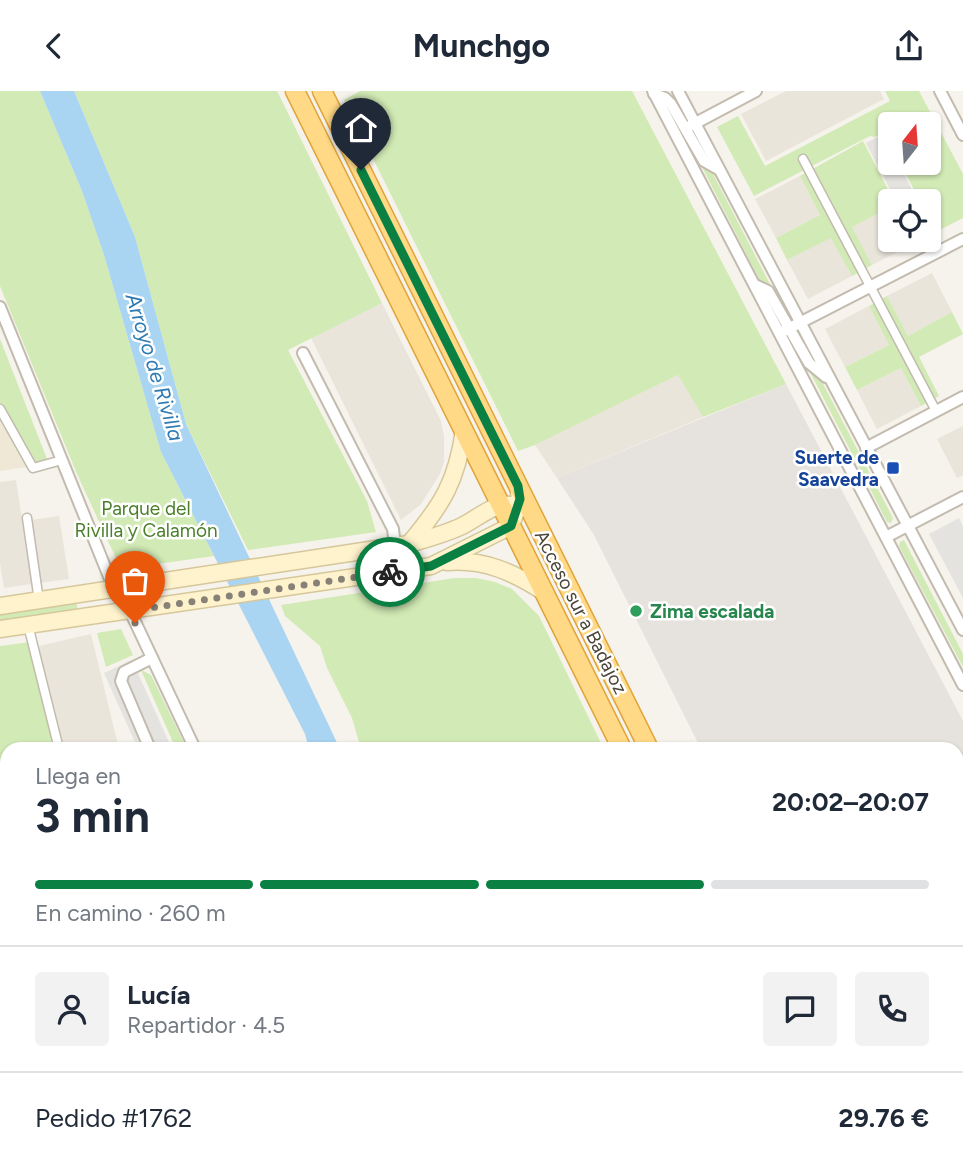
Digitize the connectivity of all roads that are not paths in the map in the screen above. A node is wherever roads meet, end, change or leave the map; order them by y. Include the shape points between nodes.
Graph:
1 (295, 91) edge
2 (678, 91) edge
3 (756, 91) edge
4 (940, 91) edge
5 (653, 92) edge
6 (328, 93) edge
7 (685, 128) junction
8 (963, 135) edge
9 (803, 159) dead end
10 (963, 239) edge
11 (872, 288) junction
12 (0, 307) edge
13 (790, 328) junction
14 (303, 353) dead end
15 (963, 397) edge
16 (0, 409) edge
17 (936, 411) junction
18 (464, 430) junction
19 (866, 448) junction
20 (62, 460) junction
21 (518, 486) junction
22 (963, 497) edge
23 (509, 506) junction
24 (27, 518) dead end
25 (535, 521) junction
26 (511, 526) junction
27 (908, 526) junction
28 (886, 537) junction
29 (402, 545) junction
30 (438, 563) junction
31 (114, 589) junction
32 (544, 591) junction
33 (39, 601) junction
34 (1, 604) edge
35 (130, 611) junction
36 (28, 625) junction
37 (0, 629) edge
38 (963, 630) edge
39 (152, 659) junction
40 (962, 682) edge
41 (57, 742) edge
42 (147, 742) edge
43 (192, 742) edge
44 (619, 742) edge
45 (646, 742) edge

1 - 18 highway, Acceso sur a Badajoz
2 - 7 street
3 - 7 street
4 - 8 street
5 - 7 street
6 - 21 highway, Acceso sur a Badajoz
7 - 13 street via 718,169
7 - 13 street via 755,285
9 - 11 street
10 - 11 street
11 - 13 street
11 - 17 street
12 - 20 street
13 - 19 street via 829,379
13 - 28 street
14 - 29 street
15 - 17 street
16 - 20 street via 33,468
17 - 19 street
18 - 23 highway, Acceso sur a Badajoz
18 - 29 main road via 454,479 436,511
19 - 27 street
20 - 31 street
21 - 23 main road
21 - 25 highway, Acceso sur a Badajoz
22 - 27 street
23 - 25 main road
23 - 26 highway, Acceso sur a Badajoz
23 - 29 main road
24 - 33 street
25 - 45 highway, Acceso sur a Badajoz
26 - 30 main road
26 - 32 highway, Acceso sur a Badajoz
27 - 28 street
27 - 38 street
28 - 40 street
29 - 31 main road
30 - 32 main road via 493,565
30 - 35 main road
31 - 33 main road
32 - 44 highway, Acceso sur a Badajoz
33 - 34 main road
35 - 36 main road
35 - 39 street
36 - 37 main road
36 - 41 street
39 - 42 street via 124,672 121,681
39 - 43 street

